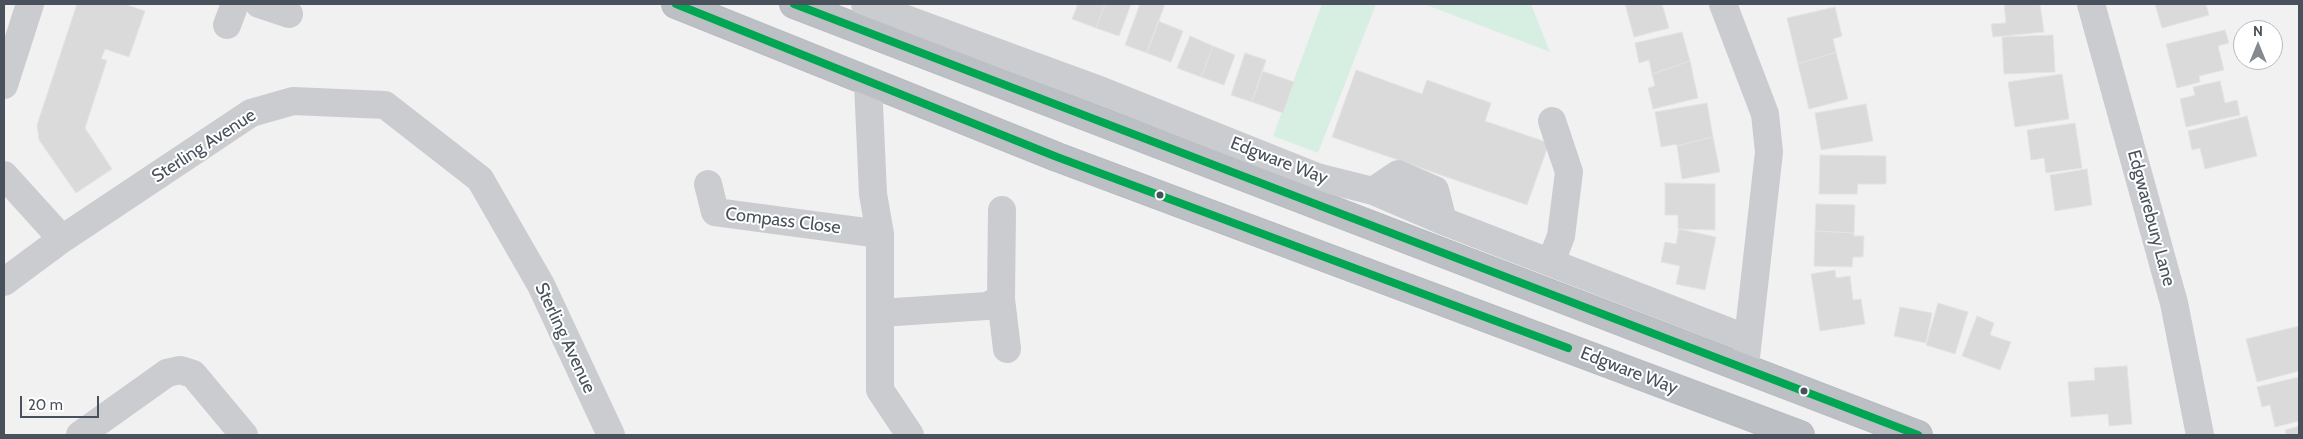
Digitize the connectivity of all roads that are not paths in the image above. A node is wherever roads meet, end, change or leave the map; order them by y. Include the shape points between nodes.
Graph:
1 (30, 4) edge
2 (259, 4) edge
3 (676, 4) edge
4 (794, 4) edge
5 (865, 4) edge
6 (1723, 4) edge
7 (2091, 4) edge
8 (289, 14) dead end
9 (868, 83) junction
10 (4, 84) edge
11 (1552, 121) dead end
12 (4, 175) edge
13 (708, 184) dead end
14 (1002, 210) dead end
15 (880, 234) junction
16 (62, 240) junction
17 (1551, 262) junction
18 (4, 282) edge
19 (1001, 299) junction
20 (880, 314) junction
21 (1748, 339) junction
22 (1007, 349) dead end
23 (1744, 370) junction
24 (80, 435) edge
25 (244, 435) edge
26 (610, 435) edge
27 (910, 435) edge
28 (1800, 435) edge
29 (1918, 435) edge
30 (2200, 435) edge

1 - 10 street
2 - 8 street
3 - 9 highway, Edgware Way
4 - 23 highway, Edgware Way
5 - 17 street, Edgware Way via 1102,91 1317,177 1373,191 1398,174 1435,190 1443,221
6 - 21 street via 1765,114 1769,152
7 - 30 street, Edgwarebury Lane via 2174,303
9 - 15 street via 873,194
9 - 28 highway, Edgware Way
11 - 17 street via 1569,172 1561,236
12 - 16 street
13 - 15 street, Compass Close via 714,212
14 - 19 street
15 - 20 street
16 - 18 street, Sterling Avenue
16 - 26 street, Sterling Avenue via 251,112 293,101 385,105 480,180 541,284
17 - 21 street
19 - 20 street via 987,306
19 - 22 street
20 - 27 street via 880,390
21 - 23 street
23 - 29 highway, Edgware Way
24 - 25 street via 166,373 180,370 193,374

